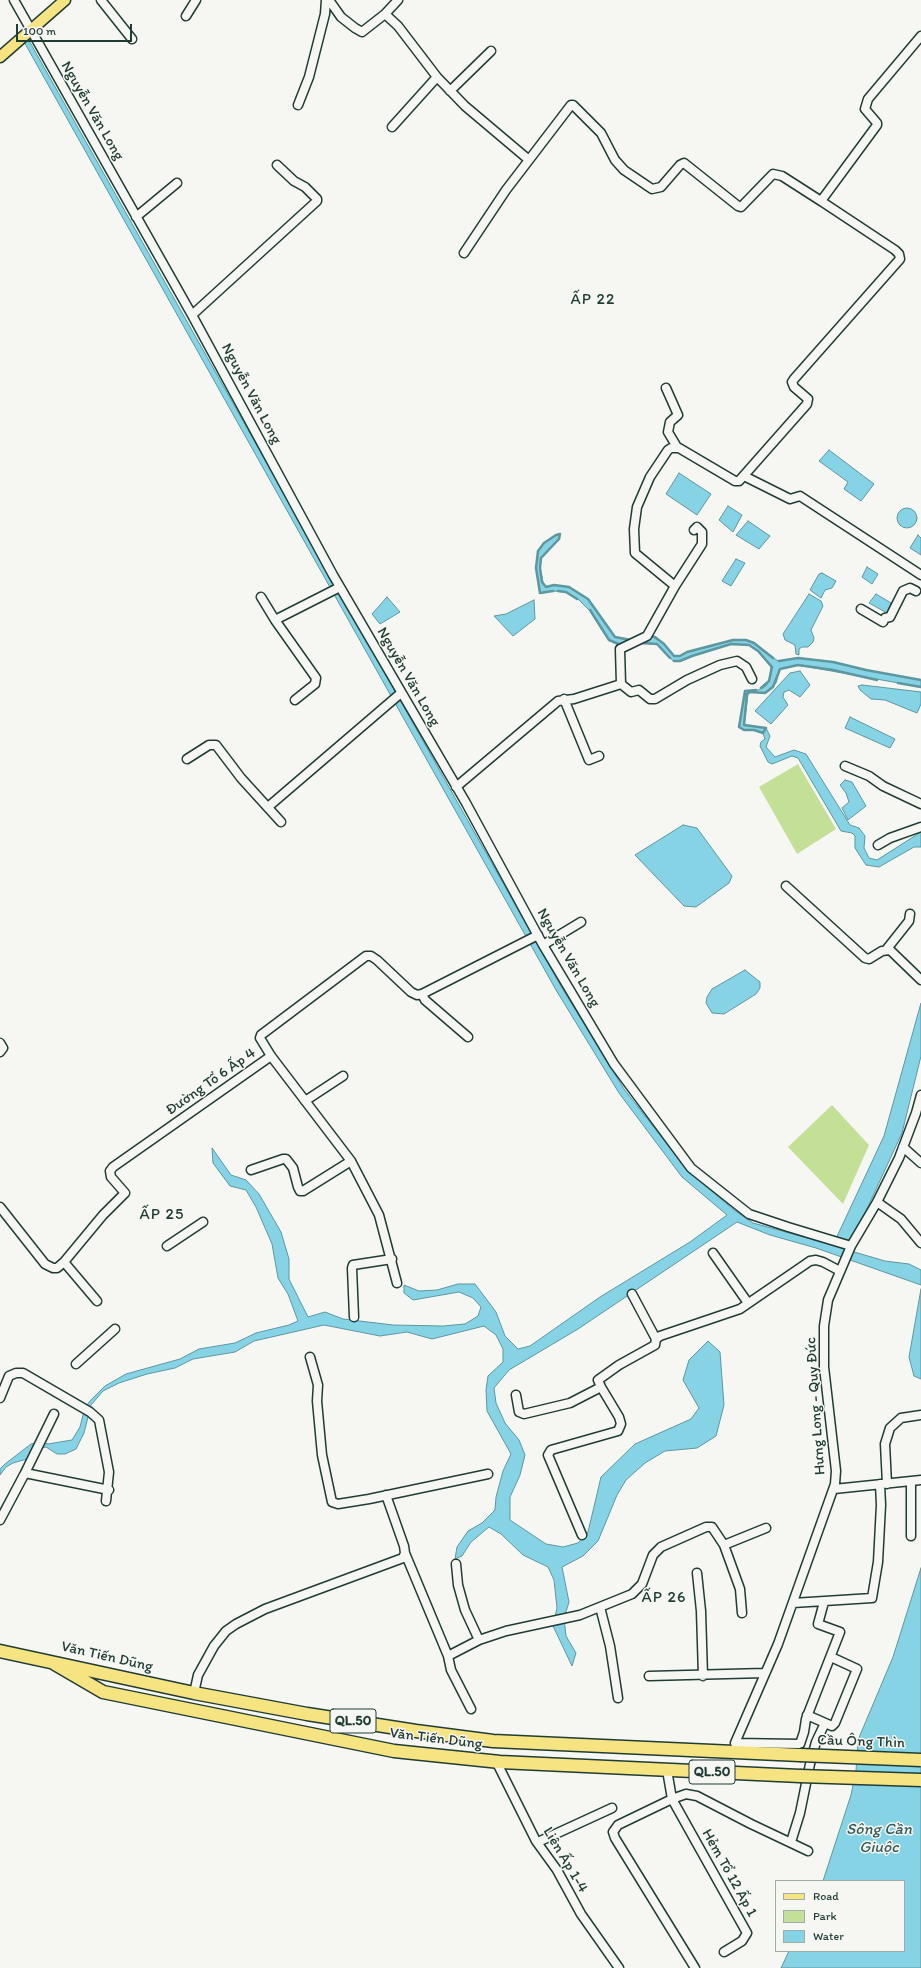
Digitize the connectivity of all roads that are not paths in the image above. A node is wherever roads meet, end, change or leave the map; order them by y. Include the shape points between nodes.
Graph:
1 (14, 0) edge
2 (65, 0) edge
3 (101, 0) edge
4 (196, 0) edge
5 (326, 0) edge
6 (329, 0) edge
7 (398, 0) edge
8 (385, 14) junction
9 (186, 16) dead end
10 (30, 30) junction
11 (921, 36) edge
12 (132, 39) dead end
13 (491, 51) dead end
14 (0, 57) edge
15 (437, 77) junction
16 (450, 91) junction
17 (298, 105) dead end
18 (392, 127) dead end
19 (529, 160) junction
20 (277, 165) dead end
21 (177, 183) dead end
22 (821, 201) junction
23 (136, 217) junction
24 (464, 253) dead end
25 (192, 315) junction
26 (666, 388) dead end
27 (677, 447) junction
28 (744, 476) junction
29 (694, 530) dead end
30 (921, 575) edge
31 (675, 586) junction
32 (340, 587) junction
33 (919, 590) edge
34 (261, 597) dead end
35 (861, 609) dead end
36 (275, 620) junction
37 (752, 679) dead end
38 (621, 684) junction
39 (401, 693) junction
40 (564, 699) junction
41 (295, 700) dead end
42 (599, 756) dead end
43 (187, 759) dead end
44 (845, 766) dead end
45 (456, 787) junction
46 (921, 804) edge
47 (268, 807) junction
48 (281, 822) dead end
49 (921, 827) edge
50 (878, 845) dead end
51 (786, 886) dead end
52 (910, 914) dead end
53 (581, 922) dead end
54 (538, 935) junction
55 (543, 945) junction
56 (886, 950) junction
57 (921, 980) edge
58 (422, 994) junction
59 (468, 1037) dead end
60 (0, 1043) edge
61 (0, 1052) edge
62 (271, 1056) junction
63 (342, 1076) dead end
64 (921, 1094) edge
65 (305, 1101) junction
66 (919, 1113) edge
67 (903, 1146) junction
68 (351, 1161) junction
69 (921, 1163) edge
70 (251, 1170) dead end
71 (877, 1202) junction
72 (0, 1207) edge
73 (203, 1222) dead end
74 (921, 1243) edge
75 (166, 1246) dead end
76 (851, 1247) junction
77 (714, 1253) dead end
78 (392, 1259) junction
79 (64, 1262) junction
80 (840, 1271) junction
81 (397, 1283) dead end
82 (632, 1294) dead end
83 (96, 1300) dead end
84 (748, 1303) junction
85 (354, 1317) dead end
86 (115, 1329) dead end
87 (656, 1339) junction
88 (310, 1357) dead end
89 (76, 1364) dead end
90 (600, 1387) junction
91 (516, 1395) dead end
92 (0, 1398) edge
93 (54, 1414) dead end
94 (921, 1415) edge
95 (25, 1473) junction
96 (488, 1474) dead end
97 (921, 1480) edge
98 (911, 1481) junction
99 (883, 1484) junction
100 (834, 1489) junction
101 (108, 1490) junction
102 (386, 1495) junction
103 (106, 1501) dead end
104 (0, 1520) edge
105 (766, 1528) dead end
106 (582, 1535) dead end
107 (910, 1536) dead end
108 (724, 1545) junction
109 (405, 1553) junction
110 (456, 1564) dead end
111 (697, 1573) dead end
112 (824, 1602) junction
113 (793, 1603) junction
114 (600, 1607) junction
115 (742, 1613) dead end
116 (479, 1640) junction
117 (0, 1651) edge
118 (448, 1656) junction
119 (831, 1658) junction
120 (49, 1660) junction
121 (765, 1673) junction
122 (649, 1676) dead end
123 (703, 1676) junction
124 (194, 1693) junction
125 (618, 1698) dead end
126 (471, 1709) dead end
127 (807, 1715) junction
128 (825, 1723) junction
129 (800, 1756) joint
130 (921, 1760) edge
131 (496, 1762) junction
132 (667, 1770) junction
133 (921, 1780) edge
134 (672, 1799) junction
135 (612, 1808) dead end
136 (538, 1842) junction
137 (791, 1842) junction
138 (808, 1851) dead end
139 (724, 1952) dead end
140 (619, 1968) edge
141 (695, 1968) edge

1 - 10 street, Nguyễn Văn Long
2 - 10 main road
3 - 12 street
4 - 9 street
5 - 17 street via 313,60
6 - 8 street via 341,17 362,32
7 - 8 street
8 - 15 street via 398,26
10 - 14 main road
10 - 23 street, Nguyễn Văn Long
11 - 22 street via 868,99 865,109 877,125
13 - 16 street
15 - 16 street
15 - 18 street
16 - 19 street
19 - 22 street via 573,105 601,133 615,160 624,170 652,189 661,187 684,163 741,207 773,174 782,176
19 - 24 street
20 - 25 street via 294,181 305,187 317,201
21 - 23 street
22 - 28 street via 895,250 900,258 794,379 794,387 808,399 808,404
23 - 25 street, Nguyễn Văn Long
25 - 32 street, Nguyễn Văn Long
26 - 27 street via 678,415 670,422 668,432
27 - 28 street via 735,482
27 - 31 street via 668,450 650,477 637,507 634,529 635,553
28 - 30 street via 790,499 800,496
29 - 31 street via 697,526 702,532 702,544
31 - 38 street via 647,636 625,646 619,652
32 - 36 street
32 - 39 street, Nguyễn Văn Long
33 - 35 street via 903,590 890,617 883,622
34 - 36 street
36 - 41 street via 316,678 315,684
37 - 38 street via 746,667 737,661 687,680 655,699 650,699 639,690 631,692
38 - 40 street
39 - 45 street, Nguyễn Văn Long
39 - 47 street
40 - 42 street via 589,760
40 - 45 street via 558,701
43 - 47 street via 209,745 216,745 241,778
44 - 46 street
45 - 54 street, Nguyễn Văn Long
47 - 48 street
49 - 50 street
51 - 56 street via 865,958 872,958
52 - 56 street via 909,921
53 - 55 street
54 - 55 street, Nguyễn Văn Long
54 - 58 street
55 - 76 street, Nguyễn Văn Long via 614,1064 691,1168 749,1214
56 - 57 street via 892,952
58 - 59 street via 425,1000
58 - 62 street, Đường Tổ 6 Ấp 4 via 411,992 377,960 366,956 263,1032 260,1038
60 - 61 street via 3,1048
62 - 65 street
62 - 79 street, Đường Tổ 6 Ấp 4 via 113,1167 110,1171 111,1176 125,1193
63 - 65 street
64 - 66 street, Hưng Long - Quy Đức
65 - 68 street
66 - 67 street, Hưng Long - Quy Đức
67 - 69 street
67 - 71 street, Hưng Long - Quy Đức
68 - 70 street via 303,1191 298,1187 293,1168 286,1159
68 - 78 street via 379,1215
71 - 74 street via 901,1219
71 - 76 street, Hưng Long - Quy Đức
72 - 79 street via 45,1264 57,1268
73 - 75 street
76 - 80 street, Hưng Long - Quy Đức
77 - 84 street
78 - 81 street
78 - 85 street via 354,1265 352,1268
79 - 83 street
80 - 84 street via 823,1262 810,1261
80 - 100 street, Hưng Long - Quy Đức via 828,1300 824,1326 824,1367 836,1471
82 - 87 street
84 - 87 street via 740,1309 666,1333
86 - 89 street
87 - 90 street via 655,1346 619,1365 598,1380
88 - 102 street via 318,1385 322,1455 331,1500 338,1504
90 - 91 street via 570,1403 524,1414 519,1412
90 - 106 street via 619,1417 621,1424 618,1432 551,1450 548,1455
92 - 101 street via 9,1376 23,1373 90,1412 101,1427 109,1472
93 - 95 street
94 - 99 street via 901,1418 890,1428 885,1444
95 - 101 street
95 - 104 street
96 - 102 street
97 - 98 street
98 - 99 street
98 - 107 street
99 - 100 street
99 - 112 street via 878,1562 872,1598
100 - 113 street, Hưng Long - Quy Đức
101 - 103 street
102 - 109 street
105 - 108 street
108 - 114 street via 712,1528 706,1527 668,1542 653,1555 642,1584 632,1594
108 - 115 street via 740,1588
109 - 118 street
109 - 124 street via 403,1558 265,1609 236,1624 226,1631 214,1646 198,1675
110 - 116 street via 458,1585 465,1610
111 - 123 street
112 - 113 street
112 - 119 street via 818,1624 840,1632
113 - 121 street, Hưng Long - Quy Đức
114 - 116 street
114 - 125 street via 610,1646
116 - 118 street
117 - 120 highway, QL.50
118 - 126 street via 451,1670
119 - 127 street
119 - 128 street via 857,1669 834,1725
120 - 124 highway, Văn Tiến Dũng / QL.50
120 - 131 highway, Văn Tiến Dũng / QL.50 via 103,1692 394,1751
121 - 123 street
121 - 127 street, Hưng Long - Quy Đức via 736,1743 800,1744
122 - 123 street
124 - 129 highway, Văn Tiến Dũng / QL.50 via 307,1714 493,1741
127 - 128 street
128 - 137 street via 816,1742
129 - 130 highway, Cầu Ông Thìn / QL.50, bridge
131 - 132 highway, Văn Tiến Dũng / QL.50
131 - 136 street, Liên Ấp 1-4
132 - 133 highway, Văn Tiến Dũng / QL.50, bridge
132 - 134 street
134 - 137 street via 692,1794
134 - 139 street, Hẻm Tổ 12 Ấp 1 via 747,1933 746,1937
134 - 141 street via 618,1825 613,1832
135 - 136 street
136 - 140 street, Liên Ấp 1-4 via 581,1914
137 - 138 street

